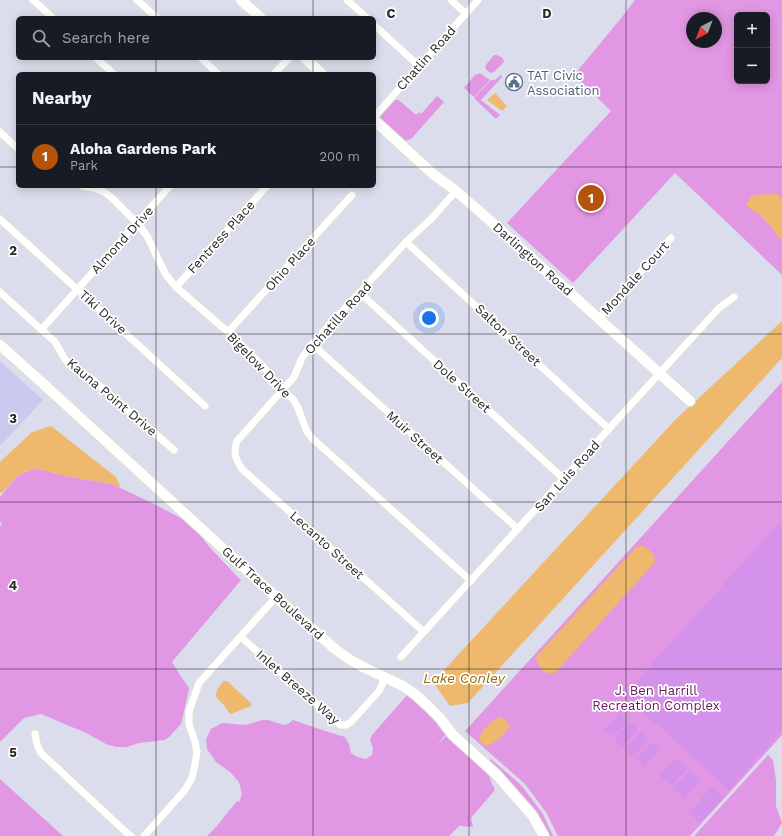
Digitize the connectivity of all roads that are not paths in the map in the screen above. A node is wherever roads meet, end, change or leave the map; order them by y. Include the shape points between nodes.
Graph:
1 (33, 0) edge
2 (137, 0) edge
3 (241, 0) edge
4 (347, 0) edge
5 (450, 0) edge
6 (478, 0) edge
7 (466, 14) junction
8 (50, 16) edge
9 (155, 16) edge
10 (259, 16) edge
11 (365, 16) edge
12 (376, 27) edge
13 (98, 60) edge
14 (203, 60) edge
15 (287, 60) edge
16 (307, 60) edge
17 (419, 66) junction
18 (112, 72) edge
19 (216, 72) edge
20 (276, 72) edge
21 (320, 72) edge
22 (376, 115) edge
23 (376, 122) edge
24 (0, 132) edge
25 (16, 147) edge
26 (94, 188) edge
27 (168, 188) edge
28 (265, 188) edge
29 (456, 191) junction
30 (352, 195) dead end
31 (0, 218) edge
32 (137, 223) junction
33 (671, 238) dead end
34 (406, 242) junction
35 (176, 287) junction
36 (78, 289) junction
37 (0, 292) edge
38 (360, 293) junction
39 (734, 297) dead end
40 (599, 318) junction
41 (41, 330) junction
42 (228, 332) junction
43 (312, 344) junction
44 (0, 345) edge
45 (660, 374) junction
46 (283, 390) junction
47 (690, 401) dead end
48 (205, 406) dead end
49 (609, 429) junction
50 (174, 450) dead end
51 (235, 454) joint
52 (564, 479) junction
53 (518, 529) junction
54 (471, 581) junction
55 (276, 597) junction
56 (424, 632) junction
57 (241, 637) junction
58 (401, 657) dead end
59 (384, 677) junction
60 (35, 734) dead end
61 (131, 836) edge
62 (144, 836) edge
63 (544, 836) edge

1 - 8 street
2 - 9 street
3 - 10 street
4 - 11 street
5 - 7 street
6 - 7 street, Chatlin Road
7 - 17 street, Chatlin Road
12 - 17 street
13 - 18 street
14 - 19 street
15 - 20 street
16 - 21 street
17 - 22 street, Chatlin Road
23 - 29 street, Darlington Road via 433,174
24 - 25 street
26 - 32 street, Bigelow Drive via 112,198
27 - 32 street, Almond Drive
28 - 35 street, Fentress Place
29 - 34 street, Ochatilla Road
29 - 40 street, Darlington Road
30 - 42 street, Ohio Place
31 - 36 street, Tiki Drive
32 - 35 street, Bigelow Drive via 147,236 166,275
32 - 36 street, Almond Drive
33 - 40 street, Mondale Court
34 - 38 street, Ochatilla Road
34 - 49 street, Salton Street
35 - 42 street, Bigelow Drive
36 - 41 street, Almond Drive
36 - 48 street, Tiki Drive
37 - 41 street, Kauna Point Drive
38 - 43 street, Ochatilla Road
38 - 52 street, Dole Street
39 - 45 street, San Luis Road via 719,308
40 - 45 street, Darlington Road
41 - 50 street, Kauna Point Drive via 55,342 72,367 93,380
42 - 46 street, Bigelow Drive via 263,366
43 - 46 street, Ochatilla Road via 302,358 294,377
43 - 53 street, Muir Street
44 - 55 street, Gulf Trace Boulevard
45 - 47 street, Darlington Road
45 - 49 street, San Luis Road
46 - 51 street, Ochatilla Road via 237,441
46 - 54 street, Bigelow Drive via 298,408 307,432 313,439
49 - 52 street, San Luis Road
51 - 56 street, Lecanto Street via 242,469
52 - 53 street, San Luis Road
53 - 54 street, San Luis Road
54 - 56 street, San Luis Road
55 - 57 street
55 - 59 street, Gulf Trace Boulevard via 336,649 356,663
56 - 58 street, San Luis Road
57 - 59 street, Inlet Breeze Way via 340,726 351,722 379,691
57 - 62 street via 199,683 189,711 189,724 197,752 192,778 185,790
59 - 63 street, Gulf Trace Boulevard via 403,686 429,706 453,735 496,774 532,814
60 - 61 street via 41,752

